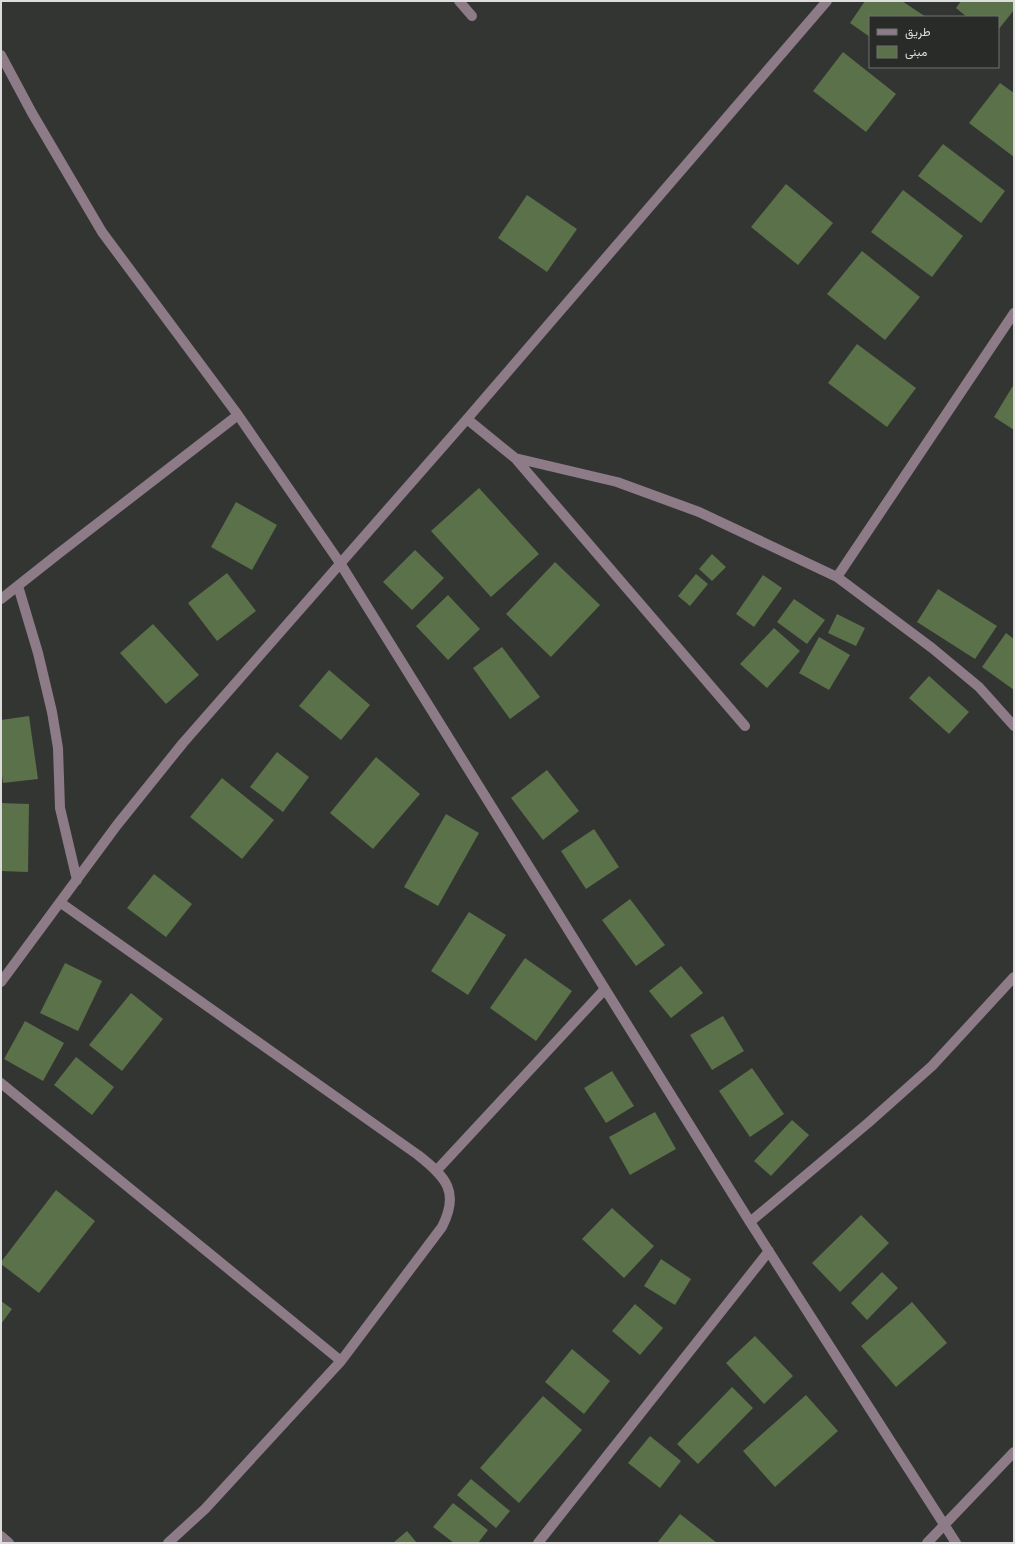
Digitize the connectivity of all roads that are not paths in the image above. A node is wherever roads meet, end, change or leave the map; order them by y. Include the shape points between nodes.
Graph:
1 (460, 1) edge
2 (827, 1) edge
3 (472, 16) dead end
4 (1, 55) edge
5 (1014, 313) edge
6 (238, 415) junction
7 (467, 419) junction
8 (515, 458) junction
9 (340, 563) junction
10 (837, 577) junction
11 (18, 586) junction
12 (1, 599) edge
13 (745, 726) dead end
14 (1014, 726) edge
15 (77, 880) junction
16 (61, 903) junction
17 (1014, 977) edge
18 (1, 982) edge
19 (605, 989) junction
20 (1, 1084) edge
21 (436, 1170) junction
22 (750, 1222) junction
23 (769, 1251) junction
24 (341, 1360) junction
25 (1014, 1452) edge
26 (944, 1523) junction
27 (1, 1536) edge
28 (9, 1543) edge
29 (168, 1543) edge
30 (538, 1543) edge
31 (927, 1543) edge
32 (956, 1543) edge

1 - 3 street
2 - 7 street
4 - 6 street via 102,232
5 - 10 street
6 - 9 street
6 - 11 street
7 - 8 street
7 - 9 street
8 - 10 street via 617,482 699,512
8 - 13 street
9 - 15 street via 183,743 117,825
9 - 19 street
10 - 14 street via 932,648 979,687
11 - 12 street
11 - 15 street via 52,712 58,748 60,808
15 - 16 street
16 - 18 street
16 - 21 street
17 - 22 street via 932,1066
19 - 21 street
19 - 22 street
20 - 24 street
21 - 24 street via 449,1188 451,1202 442,1227
22 - 23 street
23 - 26 street
23 - 30 street
24 - 29 street via 205,1509
25 - 26 street
26 - 31 street
26 - 32 street
27 - 28 street

